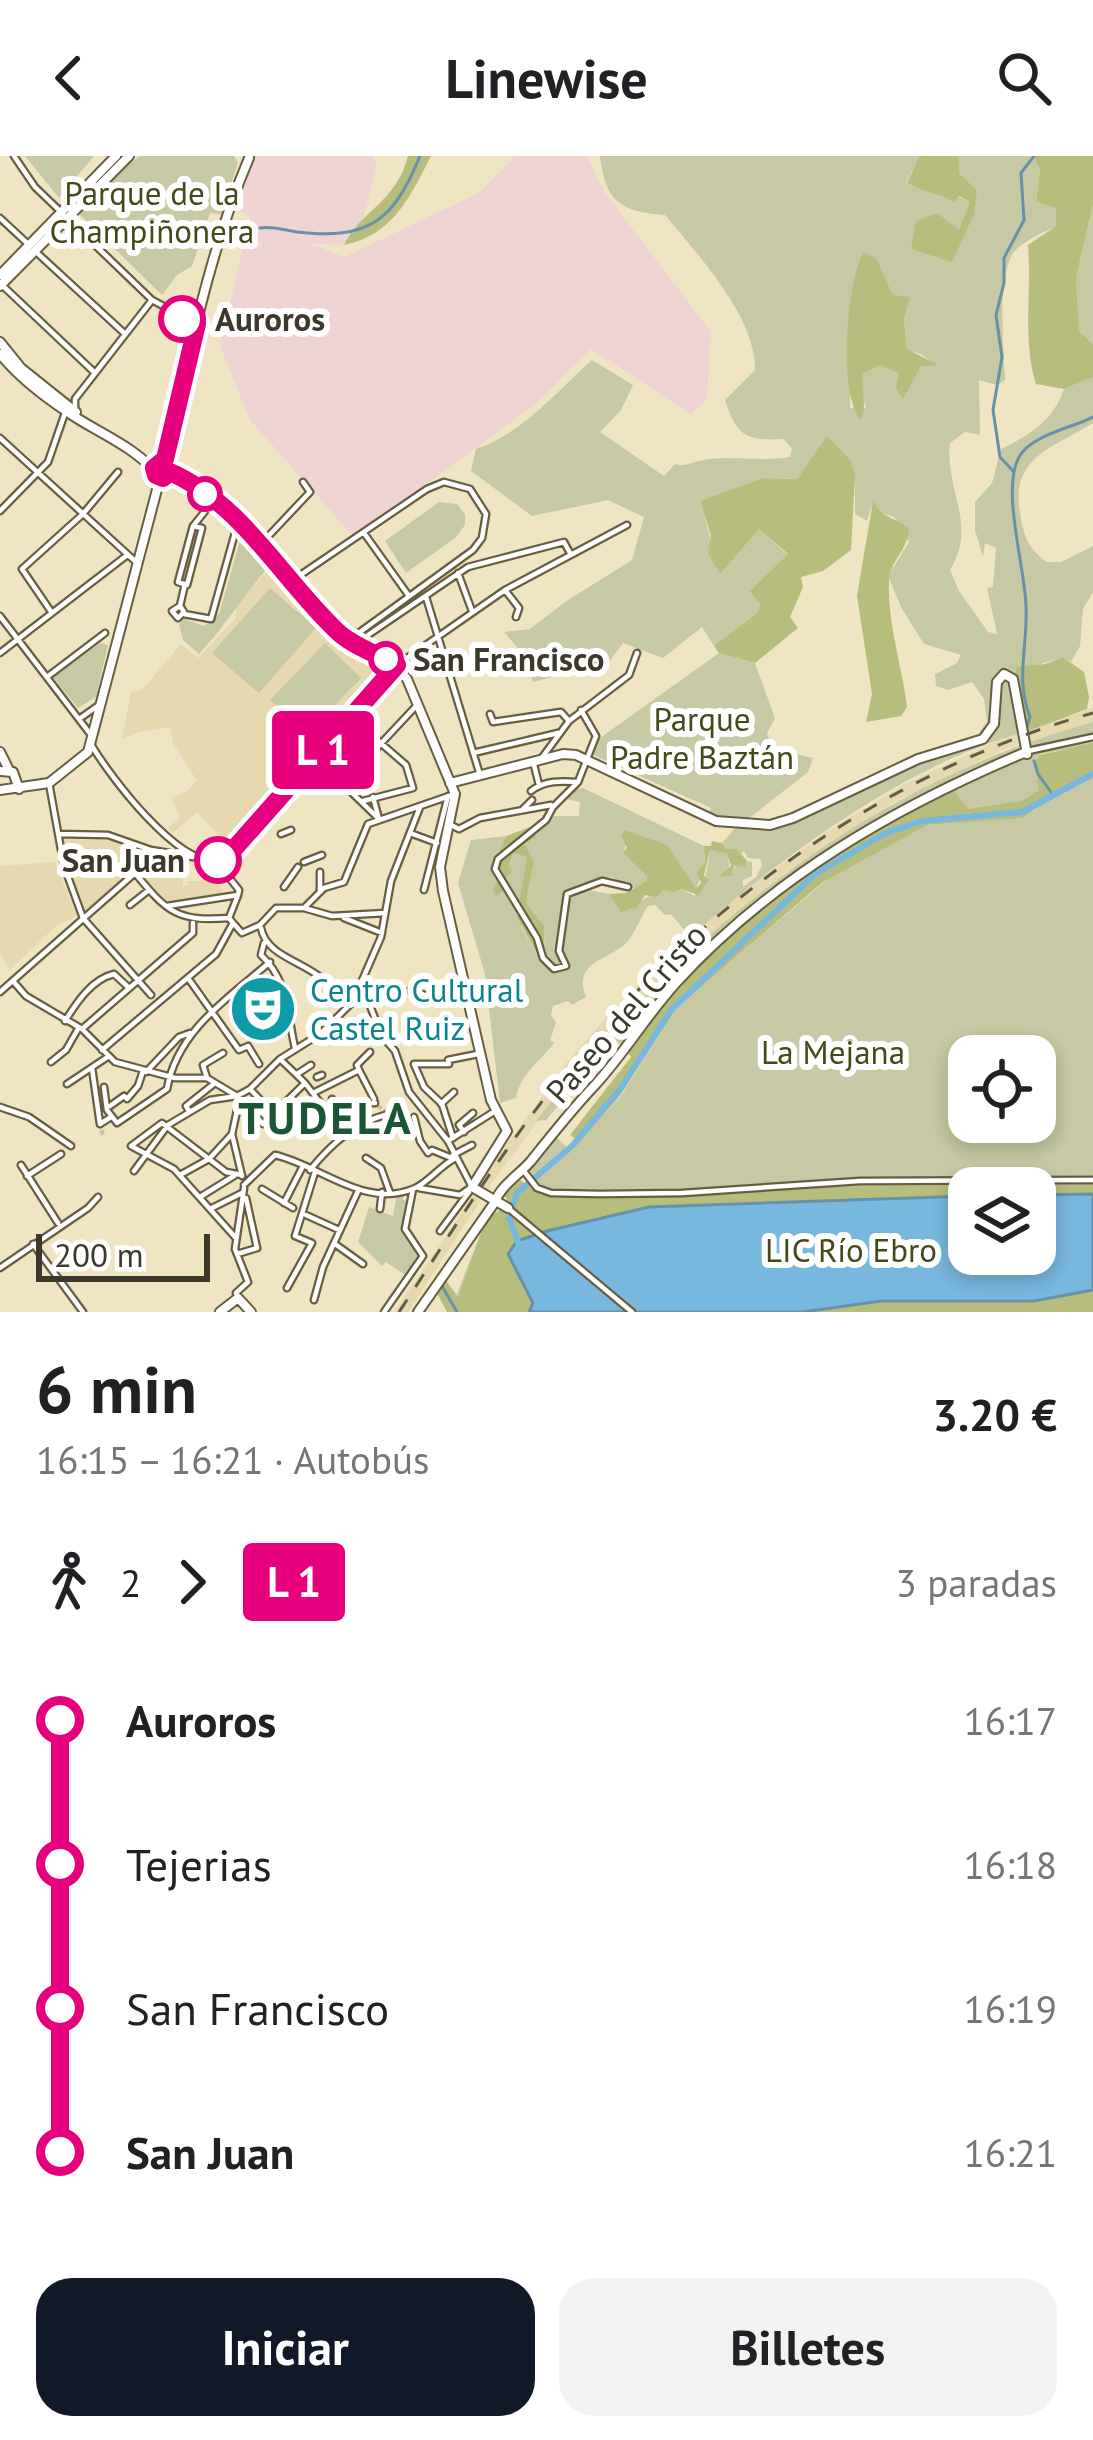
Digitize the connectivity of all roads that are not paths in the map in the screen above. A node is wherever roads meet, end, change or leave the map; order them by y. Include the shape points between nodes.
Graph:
1 (14, 156) edge
2 (116, 156) edge
3 (129, 156) edge
4 (247, 157) edge
5 (262, 158) edge
6 (63, 214) junction
7 (0, 218) edge
8 (32, 247) junction
9 (1, 282) edge
10 (152, 300) junction
11 (197, 324) junction
12 (125, 334) junction
13 (0, 342) edge
14 (0, 354) edge
15 (95, 373) junction
16 (58, 397) junction
17 (75, 399) junction
18 (70, 411) junction
19 (0, 438) edge
20 (159, 468) junction
21 (38, 472) junction
22 (118, 472) dead end
23 (303, 482) dead end
24 (213, 501) junction
25 (0, 511) edge
26 (83, 514) junction
27 (238, 522) junction
28 (627, 525) dead end
29 (363, 532) junction
30 (260, 544) junction
31 (571, 555) junction
32 (126, 556) junction
33 (136, 562) junction
34 (458, 573) junction
35 (292, 580) junction
36 (506, 590) junction
37 (426, 595) junction
38 (409, 596) junction
39 (472, 611) junction
40 (52, 613) junction
41 (0, 616) edge
42 (516, 617) dead end
43 (105, 633) dead end
44 (438, 633) junction
45 (18, 640) junction
46 (349, 640) junction
47 (360, 646) junction
48 (0, 653) edge
49 (637, 653) dead end
50 (397, 665) junction
51 (47, 677) junction
52 (418, 704) junction
53 (99, 705) junction
54 (581, 710) junction
55 (490, 714) dead end
56 (352, 718) junction
57 (79, 719) junction
58 (569, 721) junction
59 (558, 733) junction
60 (1093, 737) edge
61 (92, 740) junction
62 (381, 742) junction
63 (0, 752) edge
64 (473, 753) junction
65 (1027, 754) junction
66 (316, 758) junction
67 (585, 758) junction
68 (537, 760) junction
69 (4, 769) edge
70 (480, 775) junction
71 (578, 782) junction
72 (49, 783) junction
73 (344, 783) junction
74 (450, 783) junction
75 (539, 785) junction
76 (19, 789) junction
77 (0, 790) edge
78 (531, 791) dead end
79 (451, 795) junction
80 (373, 797) junction
81 (363, 800) junction
82 (532, 800) dead end
83 (557, 804) junction
84 (420, 807) junction
85 (522, 810) junction
86 (379, 819) junction
87 (451, 825) junction
88 (291, 830) dead end
89 (410, 833) junction
90 (59, 834) junction
91 (281, 834) dead end
92 (437, 843) junction
93 (322, 855) dead end
94 (199, 858) junction
95 (216, 861) junction
96 (320, 872) dead end
97 (284, 886) dead end
98 (628, 887) dead end
99 (149, 890) junction
100 (424, 890) dead end
101 (320, 891) junction
102 (238, 895) junction
103 (130, 905) dead end
104 (165, 906) junction
105 (304, 908) junction
106 (386, 913) junction
107 (335, 916) junction
108 (83, 918) junction
109 (231, 920) junction
110 (193, 921) junction
111 (260, 925) junction
112 (381, 936) junction
113 (263, 938) junction
114 (269, 962) junction
115 (188, 978) junction
116 (137, 979) junction
117 (13, 981) junction
118 (128, 987) junction
119 (366, 989) junction
120 (410, 990) dead end
121 (0, 992) edge
122 (151, 995) dead end
123 (442, 1001) dead end
124 (350, 1003) junction
125 (213, 1012) junction
126 (65, 1022) junction
127 (80, 1029) junction
128 (190, 1033) junction
129 (259, 1039) dead end
130 (248, 1046) junction
131 (295, 1048) junction
132 (102, 1050) junction
133 (370, 1052) dead end
134 (223, 1053) dead end
135 (479, 1054) dead end
136 (109, 1056) junction
137 (280, 1059) junction
138 (51, 1061) dead end
139 (259, 1064) dead end
140 (311, 1065) dead end
141 (92, 1068) junction
142 (359, 1070) junction
143 (145, 1071) junction
144 (297, 1074) junction
145 (169, 1076) junction
146 (206, 1078) junction
147 (215, 1083) junction
148 (306, 1083) junction
149 (67, 1084) dead end
150 (104, 1087) dead end
151 (250, 1089) junction
152 (454, 1092) dead end
153 (313, 1093) junction
154 (237, 1096) junction
155 (374, 1102) tunnel mouth
156 (441, 1104) junction
157 (109, 1106) junction
158 (0, 1107) edge
159 (189, 1111) junction
160 (387, 1112) dead end
161 (473, 1113) dead end
162 (492, 1113) dead end
163 (274, 1114) junction
164 (414, 1117) dead end
165 (115, 1120) junction
166 (166, 1127) junction
167 (464, 1132) junction
168 (232, 1134) junction
169 (345, 1135) junction
170 (450, 1140) junction
171 (472, 1145) dead end
172 (71, 1146) dead end
173 (61, 1154) dead end
174 (148, 1155) junction
175 (454, 1157) junction
176 (366, 1158) dead end
177 (209, 1160) junction
178 (21, 1166) dead end
179 (309, 1170) junction
180 (134, 1171) dead end
181 (525, 1173) junction
182 (180, 1175) junction
183 (27, 1176) junction
184 (238, 1176) junction
185 (1093, 1180) edge
186 (472, 1187) junction
187 (262, 1189) dead end
188 (359, 1189) junction
189 (413, 1189) junction
190 (244, 1191) junction
191 (382, 1192) junction
192 (390, 1193) junction
193 (98, 1197) dead end
194 (200, 1197) junction
195 (495, 1202) junction
196 (284, 1203) junction
197 (293, 1208) dead end
198 (508, 1208) joint
199 (210, 1209) junction
200 (380, 1209) dead end
201 (303, 1213) junction
202 (58, 1223) dead end
203 (440, 1231) dead end
204 (341, 1232) junction
205 (236, 1237) junction
206 (32, 1243) junction
207 (335, 1244) junction
208 (237, 1254) junction
209 (290, 1263) dead end
210 (363, 1264) dead end
211 (0, 1268) edge
212 (299, 1268) junction
213 (287, 1288) dead end
214 (237, 1296) joint
215 (314, 1300) dead end
216 (241, 1310) edge
217 (83, 1312) edge
218 (220, 1312) edge
219 (384, 1312) edge
220 (418, 1312) edge
221 (632, 1312) edge

1 - 6 street
2 - 6 street
3 - 6 street
4 - 5 street
4 - 11 street
6 - 8 street
6 - 10 street
7 - 8 street
8 - 9 street
8 - 12 street
9 - 15 street
10 - 11 street
10 - 12 street
11 - 20 street
12 - 15 street
13 - 16 street
14 - 18 street
15 - 17 street
16 - 17 street
16 - 18 street
17 - 18 street
18 - 20 street
18 - 21 street
19 - 21 street
20 - 24 street
20 - 33 street
21 - 25 street
21 - 26 street
22 - 26 street
23 - 30 street via 310,492
24 - 27 street
24 - 27 street via 193,526 202,528 184,584 184,614 211,619
26 - 32 street
26 - 40 street via 22,569
27 - 30 street
28 - 31 street
29 - 35 street
29 - 38 street
29 - 38 street via 444,482 481,501 485,523 473,550
30 - 35 street
31 - 34 street via 564,542
31 - 36 street
32 - 33 street
32 - 40 street
33 - 53 street
34 - 37 street
34 - 39 street
35 - 46 street
36 - 39 street
36 - 42 street
37 - 44 street
37 - 47 street
38 - 46 street
39 - 44 street
40 - 45 street
41 - 45 street
43 - 51 street
44 - 50 street
44 - 64 street
45 - 48 street
45 - 51 street
46 - 47 street
47 - 50 street
49 - 54 street via 629,675
50 - 52 street
50 - 56 street
51 - 57 street
52 - 62 street
52 - 74 street
53 - 57 street
53 - 61 street
54 - 58 street
54 - 67 street via 596,736
55 - 58 street via 493,722 561,712
56 - 62 street
56 - 66 street
57 - 61 street
58 - 59 street
59 - 64 street
59 - 68 street
60 - 65 street, Paseo del Cristo
61 - 72 street via 82,759
61 - 94 street via 135,807
62 - 73 street
62 - 80 street via 406,766 412,788
63 - 69 street
64 - 70 street
65 - 67 street via 1013,679 1004,674 983,739 770,825 716,821
65 - 181 street, Paseo del Cristo via 910,804 776,892 672,987
66 - 73 street
66 - 95 street
67 - 68 street
67 - 71 street
68 - 70 street
68 - 75 street
69 - 76 street
70 - 74 street
71 - 75 street
71 - 83 street
72 - 76 street
72 - 90 street
73 - 81 street
74 - 79 street
75 - 78 street
76 - 77 street
79 - 84 street
79 - 87 street
79 - 92 street
80 - 81 street
80 - 86 street
81 - 86 street
82 - 85 street
83 - 85 street
83 - 98 street via 496,869 549,967 566,966 559,951 567,894 602,881
84 - 86 street
84 - 89 street
85 - 87 street
86 - 101 street via 365,828 344,882
87 - 186 street via 442,891 491,1100 507,1131
88 - 91 street
89 - 92 street
89 - 106 street
90 - 94 street via 108,835
90 - 108 street
92 - 100 street
93 - 97 street
94 - 95 street
95 - 102 street
96 - 101 street
99 - 103 street
99 - 104 street
99 - 108 street via 135,873
101 - 105 street
102 - 104 street
102 - 109 street
104 - 110 street
105 - 107 street
105 - 111 street via 276,908
106 - 107 street
106 - 112 street
107 - 112 street
108 - 116 street
108 - 117 street
109 - 110 street
109 - 111 street via 242,933
109 - 115 street via 216,954
110 - 116 street via 193,933
111 - 113 street
112 - 119 street via 362,979
113 - 114 street via 261,955
113 - 124 street
114 - 125 street
114 - 131 street via 287,995
115 - 125 street
115 - 132 street
116 - 118 street
116 - 122 street
117 - 121 street
117 - 126 street
118 - 126 street via 107,974
118 - 127 street
119 - 124 street
119 - 170 street via 409,1092
120 - 123 street
124 - 131 street
125 - 128 street
125 - 130 street via 238,1050
126 - 127 street
127 - 132 street
127 - 138 street
128 - 143 street
128 - 145 street
129 - 130 street
130 - 139 street
131 - 137 street
132 - 136 street
133 - 142 street
134 - 146 street via 203,1065
135 - 156 street via 414,1064
136 - 141 street
136 - 143 street
137 - 144 street
137 - 151 street
140 - 144 street
141 - 149 street
141 - 165 street via 100,1124
142 - 153 street
142 - 155 street
143 - 145 street
143 - 157 street via 127,1099
144 - 148 street
145 - 146 street
145 - 165 street via 167,1089
146 - 147 street
147 - 154 street
147 - 159 street
148 - 153 street
148 - 163 street
150 - 157 street
151 - 154 street
151 - 163 street
152 - 156 street
153 - 169 street
154 - 159 street
154 - 163 street via 263,1124
154 - 168 street
156 - 170 street
157 - 165 street
158 - 172 street
159 - 166 street
160 - 169 street
161 - 167 street via 459,1125
162 - 167 street
164 - 175 street via 428,1154
166 - 174 street
166 - 174 street via 131,1146
166 - 177 street
167 - 170 street
168 - 177 street
168 - 184 street
169 - 179 street
170 - 175 street
171 - 175 street
173 - 183 street
174 - 180 street
174 - 182 street
175 - 186 street
175 - 189 street
176 - 192 street via 381,1168
177 - 182 street
177 - 184 street
178 - 183 street
179 - 188 street
179 - 190 street via 275,1155
179 - 196 street
179 - 201 street
181 - 185 street via 551,1192 600,1194
181 - 195 street, Paseo del Cristo
182 - 194 street
183 - 202 street
184 - 190 street
184 - 194 street
186 - 189 street via 460,1196
186 - 195 street
186 - 203 street
187 - 196 street
188 - 191 street
188 - 204 street
189 - 192 street
189 - 219 street via 405,1229 423,1256
190 - 199 street
190 - 205 street
190 - 208 street via 257,1248
191 - 192 street
191 - 200 street
193 - 206 street
194 - 199 street
195 - 198 street
195 - 220 street, Paseo del Cristo
196 - 197 street
198 - 221 street
199 - 205 street
201 - 204 street
201 - 212 street via 295,1236 312,1243
204 - 207 street
205 - 208 street
206 - 211 street
206 - 217 street
207 - 210 street
207 - 215 street
208 - 214 street via 248,1282
209 - 212 street
212 - 213 street
214 - 216 street
216 - 218 street

